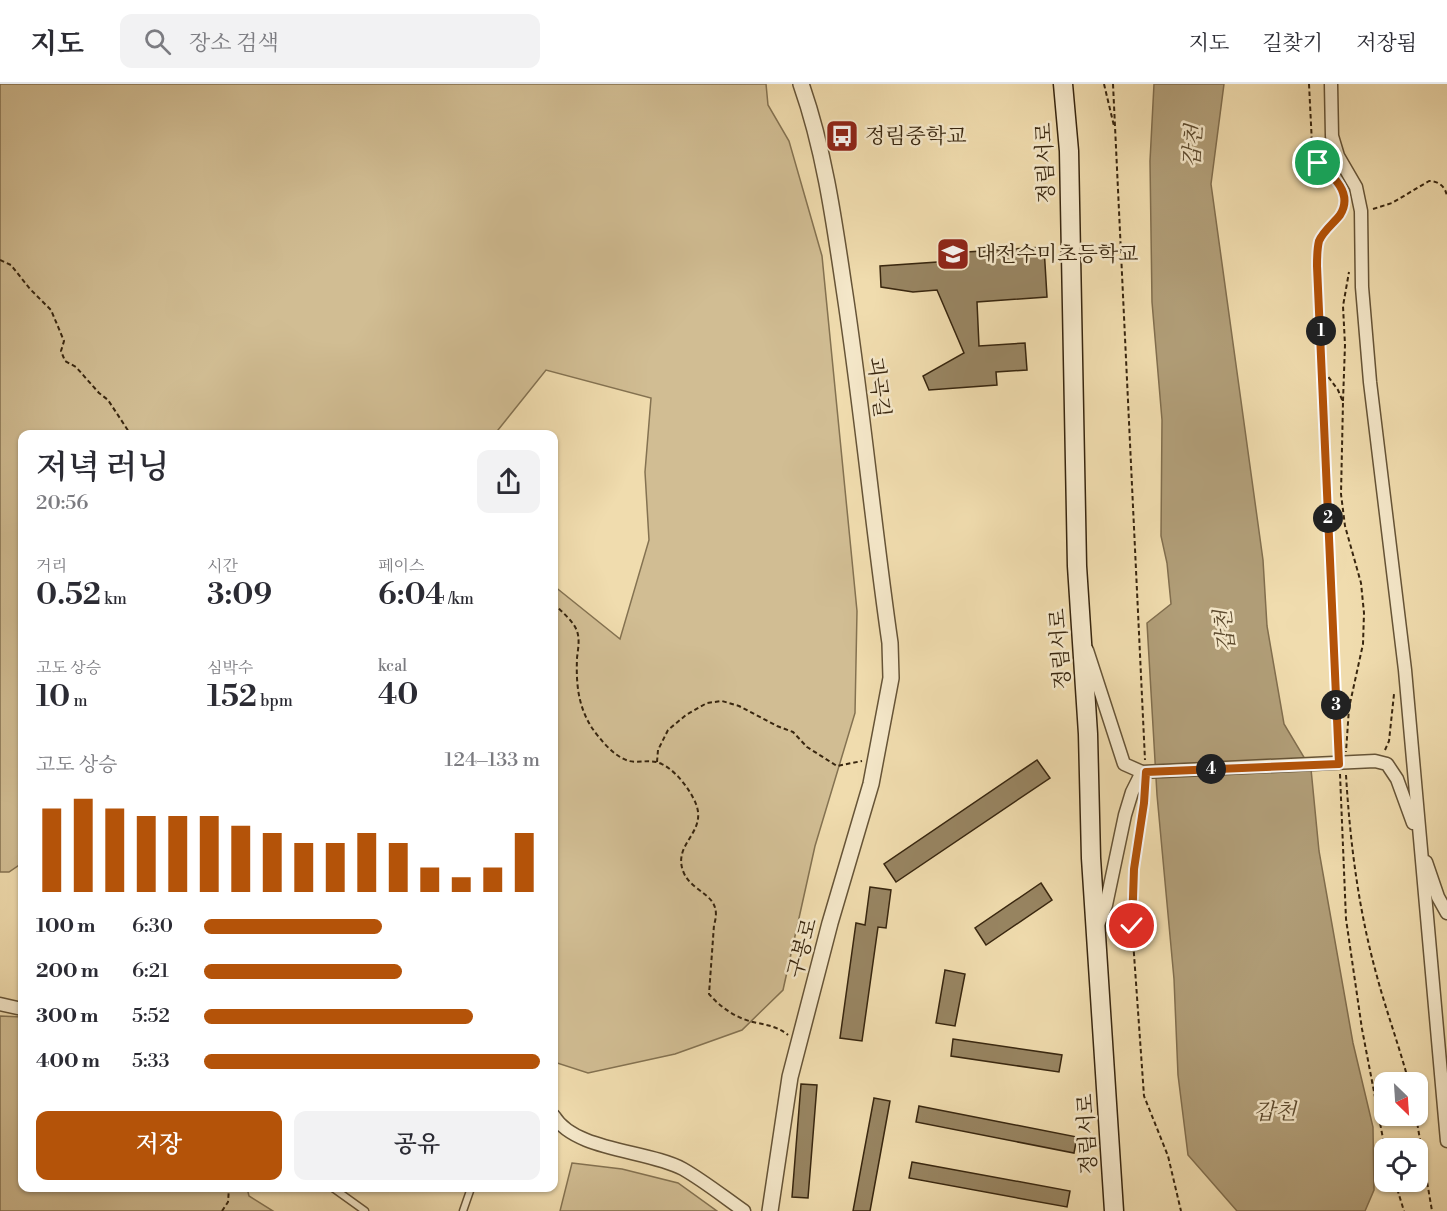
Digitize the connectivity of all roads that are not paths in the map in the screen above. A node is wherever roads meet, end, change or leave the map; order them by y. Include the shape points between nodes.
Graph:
1 (801, 84) edge
2 (1063, 84) edge
3 (1330, 84) edge
4 (1082, 641) junction
5 (888, 698) joint
6 (1146, 772) junction
7 (1419, 842) junction
8 (1447, 913) edge
9 (1097, 928) junction
10 (0, 1005) edge
11 (18, 1007) edge
12 (558, 1121) edge
13 (1447, 1141) edge
14 (339, 1192) edge
15 (470, 1192) edge
16 (365, 1211) edge
17 (463, 1211) edge
18 (744, 1211) edge
19 (770, 1211) edge
20 (1114, 1211) edge

1 - 5 street, 괴곡길 via 828,192 854,352 890,643
2 - 4 main road, 정림서로 via 1069,151 1074,459
3 - 7 street via 1332,136 1338,156 1356,187 1361,211 1362,286 1405,670
4 - 6 street via 1124,764
4 - 9 main road, 정림서로
5 - 19 street, 구봉로 via 876,757 790,1077
6 - 7 street via 1375,761 1387,764 1397,779
6 - 9 street via 1132,792 1106,906
7 - 8 street
7 - 13 street
9 - 20 main road, 정림서로
10 - 11 street
12 - 18 street via 569,1132 594,1142 683,1169
14 - 16 lane
15 - 17 lane

